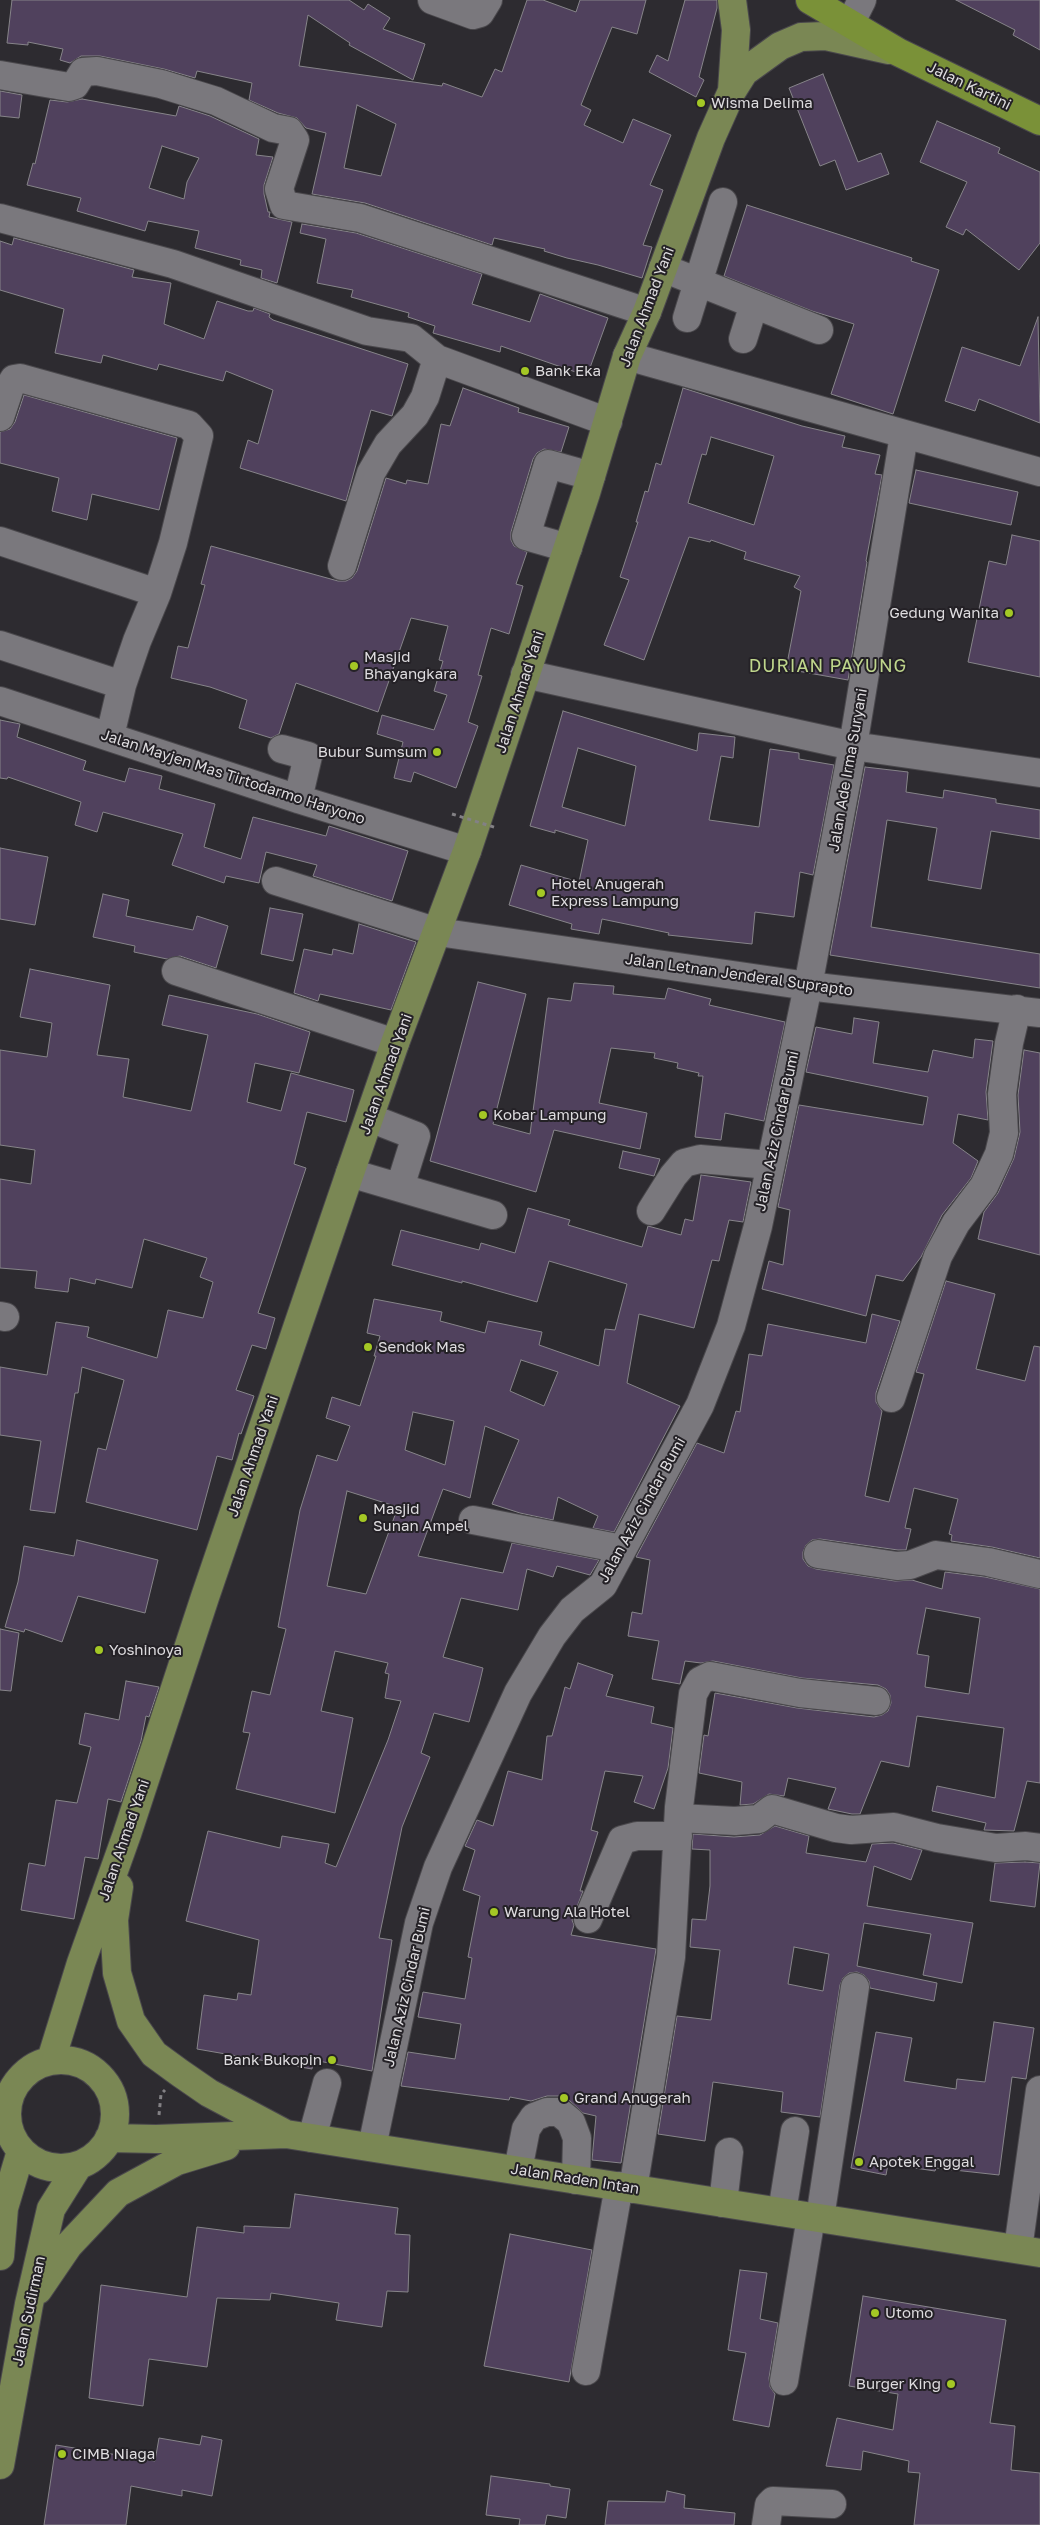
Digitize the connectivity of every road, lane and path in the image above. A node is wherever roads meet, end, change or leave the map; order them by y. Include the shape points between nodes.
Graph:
1 (432, 0) edge
2 (488, 0) edge
3 (732, 0) edge
4 (810, 0) edge
5 (862, 0) edge
6 (850, 24) junction
7 (898, 52) junction
8 (0, 74) edge
9 (732, 91) junction
10 (1040, 121) edge
11 (723, 202) dead end
12 (0, 218) edge
13 (663, 268) junction
14 (698, 283) junction
15 (754, 304) junction
16 (647, 312) junction
17 (687, 318) dead end
18 (819, 330) dead end
19 (743, 339) dead end
20 (627, 356) junction
21 (437, 358) junction
22 (0, 418) edge
23 (608, 422) junction
24 (904, 435) junction
25 (1040, 472) edge
26 (592, 476) junction
27 (0, 541) edge
28 (568, 548) junction
29 (342, 566) dead end
30 (157, 593) junction
31 (0, 646) edge
32 (525, 674) junction
33 (122, 685) junction
34 (0, 701) edge
35 (110, 736) junction
36 (853, 746) junction
37 (282, 749) dead end
38 (1040, 773) edge
39 (298, 799) junction
40 (452, 814) dead end
41 (497, 828) dead end
42 (467, 851) junction
43 (276, 881) dead end
44 (438, 932) junction
45 (176, 971) dead end
46 (808, 986) junction
47 (1029, 1011) edge
48 (395, 1043) junction
49 (370, 1118) junction
50 (770, 1165) junction
51 (350, 1173) junction
52 (400, 1187) junction
53 (651, 1211) dead end
54 (493, 1215) dead end
55 (891, 1398) dead end
56 (473, 1520) dead end
57 (622, 1549) junction
58 (818, 1554) dead end
59 (1040, 1574) edge
60 (876, 1701) dead end
61 (678, 1827) junction
62 (127, 1834) junction
63 (1040, 1848) edge
64 (588, 1919) dead end
65 (856, 1987) dead end
66 (51, 2060) junction
67 (9, 2080) edge
68 (327, 2082) dead end
69 (1040, 2090) edge
70 (796, 2132) dead end
71 (286, 2136) junction
72 (109, 2138) junction
73 (12, 2147) edge
74 (372, 2148) junction
75 (729, 2152) dead end
76 (78, 2166) junction
77 (518, 2170) junction
78 (576, 2180) junction
79 (626, 2187) junction
80 (723, 2203) junction
81 (782, 2212) junction
82 (816, 2217) junction
83 (1029, 2251) edge
84 (0, 2256) edge
85 (29, 2304) junction
86 (586, 2371) dead end
87 (784, 2381) dead end
88 (0, 2465) edge
89 (832, 2504) dead end
90 (766, 2525) edge

1 - 2 street via 473,15 480,13
3 - 9 main road, Jalan Ahmad Yani via 736,30
4 - 6 highway, Jalan Kartini
5 - 6 street
6 - 7 highway, Jalan Kartini
7 - 9 main road, Jalan Ahmad Yani via 826,36 801,37 780,46 744,72
7 - 10 highway, Jalan Kartini
8 - 16 street via 69,87 75,85 83,72 98,71 162,84 216,101 273,128 289,131 295,140 279,189 284,205 360,218
9 - 13 main road, Jalan Ahmad Yani
11 - 14 street
12 - 21 street via 172,264 367,331 412,338
13 - 14 street
13 - 16 main road, Jalan Ahmad Yani
14 - 15 street
14 - 17 street
15 - 18 street
15 - 19 street
16 - 20 main road, Jalan Ahmad Yani
20 - 23 main road, Jalan Ahmad Yani
20 - 24 street
21 - 23 street
21 - 29 street via 425,397 415,415 388,444 371,473
22 - 30 street via 11,384 20,378 189,425 195,430 199,436 173,543
23 - 26 main road, Jalan Ahmad Yani
24 - 25 street
24 - 36 street, Jalan Ade Irma Suryani
26 - 28 main road, Jalan Ahmad Yani
26 - 28 street via 548,464 526,536
27 - 30 street
28 - 32 main road, Jalan Ahmad Yani
30 - 33 street
31 - 33 street
32 - 36 street
32 - 42 main road, Jalan Ahmad Yani
33 - 35 street
34 - 35 street, Jalan Mayjen Mas Tirtodarmo Haryono
35 - 39 street, Jalan Mayjen Mas Tirtodarmo Haryono
36 - 38 street
36 - 46 street, Jalan Ade Irma Suryani
37 - 39 street via 308,756
39 - 42 street, Jalan Mayjen Mas Tirtodarmo Haryono
40 - 41 path, bridge
42 - 44 main road, Jalan Ahmad Yani
43 - 44 street, Jalan Letnan Jenderal Suprapto
44 - 46 street, Jalan Letnan Jenderal Suprapto
44 - 48 main road, Jalan Ahmad Yani
45 - 48 street
46 - 47 street, Jalan Letnan Jenderal Suprapto
46 - 50 street, Jalan Aziz Cindar Bumi
47 - 55 street via 1009,1043 1002,1094 1004,1133 999,1154 984,1186 956,1223 938,1256
48 - 49 main road, Jalan Ahmad Yani
49 - 51 main road, Jalan Ahmad Yani
49 - 52 street via 416,1136
50 - 53 street via 700,1159 684,1163
50 - 57 street, Jalan Aziz Cindar Bumi via 753,1244 718,1363 700,1405
51 - 52 street
51 - 62 main road, Jalan Ahmad Yani
52 - 54 street
56 - 57 street
57 - 74 street, Jalan Aziz Cindar Bumi via 603,1585 572,1610 518,1692 438,1867 419,1923
58 - 59 street via 897,1566 910,1565 936,1555
60 - 61 street via 800,1693 710,1676 700,1681 692,1701
61 - 63 street via 759,1819 772,1809 836,1828 899,1828 996,1848
61 - 64 street via 622,1840
61 - 79 street via 671,1957
62 - 66 main road, Jalan Ahmad Yani
62 - 71 main road via 114,1920 117,1973 131,2021 154,2054 209,2092
65 - 82 street
66 - 67 main road
66 - 72 main road via 68,2060 84,2065 108,2088 114,2105 114,2122
67 - 73 main road via 7,2123
68 - 71 street
69 - 83 street
70 - 81 street
71 - 72 main road, Jalan Raden Intan
71 - 74 main road, Jalan Raden Intan
71 - 85 main road via 177,2161 118,2193 68,2246
72 - 76 main road via 101,2150
73 - 76 main road via 51,2167
73 - 84 main road
74 - 77 main road, Jalan Raden Intan
75 - 80 street
76 - 85 main road, Jalan Sudirman via 51,2209
77 - 78 main road, Jalan Raden Intan
77 - 78 street via 526,2129 534,2117 559,2112 571,2122 578,2138
78 - 79 main road, Jalan Raden Intan
79 - 80 main road, Jalan Raden Intan
79 - 86 street
80 - 81 main road, Jalan Raden Intan
81 - 82 main road, Jalan Raden Intan
82 - 83 main road, Jalan Raden Intan
82 - 87 street
85 - 88 main road, Jalan Sudirman
89 - 90 street via 773,2501 769,2505

